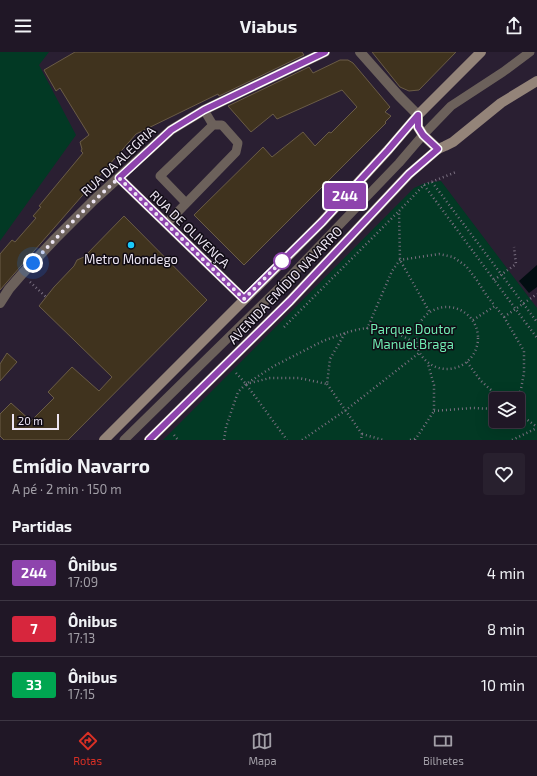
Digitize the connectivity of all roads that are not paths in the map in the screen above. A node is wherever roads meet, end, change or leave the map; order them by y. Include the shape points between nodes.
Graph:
1 (325, 52) edge
2 (360, 52) edge
3 (481, 52) edge
4 (530, 52) edge
5 (537, 81) edge
6 (204, 110) junction
7 (418, 115) junction
8 (213, 125) junction
9 (423, 135) junction
10 (438, 149) junction
11 (119, 178) junction
12 (186, 203) junction
13 (166, 224) junction
14 (244, 299) junction
15 (0, 303) edge
16 (104, 440) edge
17 (124, 440) edge
18 (149, 440) edge

1 - 6 street, RUA DA ALEGRIA
2 - 7 street
3 - 7 main road, AVENIDA EMÍDIO NAVARRO
4 - 9 lane via 451,106
5 - 10 main road, AVENIDA EMÍDIO NAVARRO via 501,103 453,142
6 - 8 lane
6 - 11 street, RUA DA ALEGRIA via 171,130
7 - 9 main road via 418,127
7 - 14 main road, AVENIDA EMÍDIO NAVARRO via 322,222
8 - 12 lane via 160,176
8 - 12 lane via 222,125 238,143 236,152
9 - 10 main road
9 - 17 lane via 278,289
10 - 18 main road, AVENIDA EMÍDIO NAVARRO via 409,174 290,301
11 - 13 street, RUA DE OLIVENÇA
11 - 15 street, RUA DA ALEGRIA via 22,274
12 - 13 lane
13 - 14 street, RUA DE OLIVENÇA
14 - 16 main road, AVENIDA EMÍDIO NAVARRO

